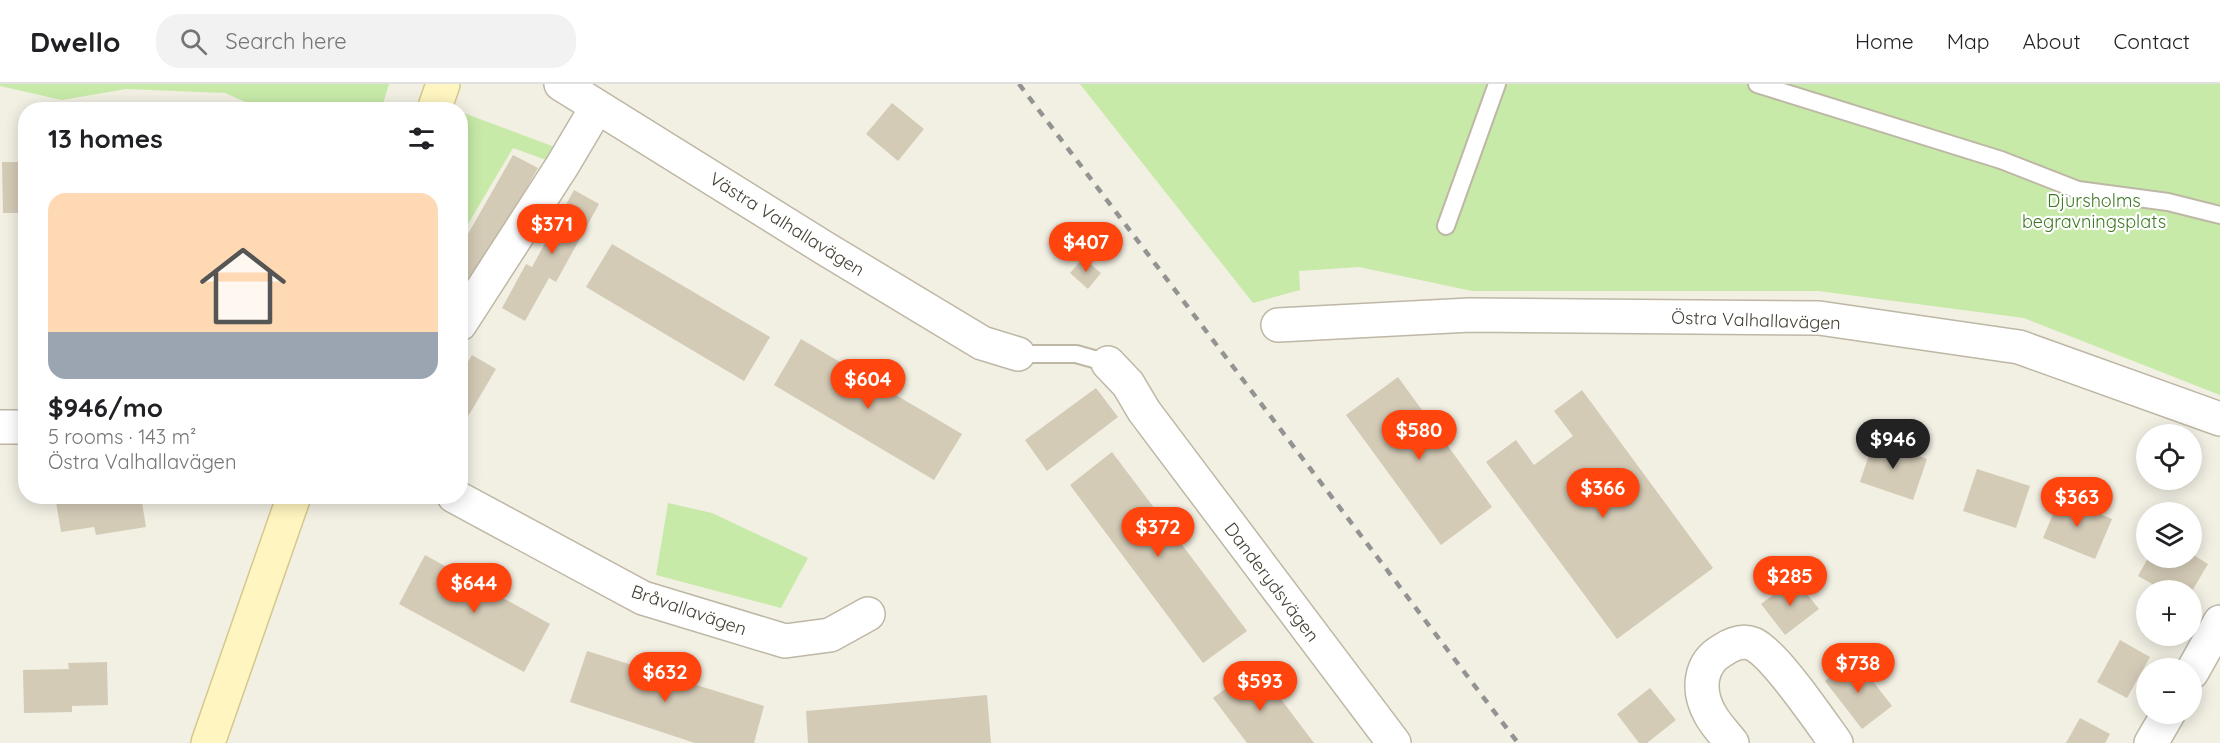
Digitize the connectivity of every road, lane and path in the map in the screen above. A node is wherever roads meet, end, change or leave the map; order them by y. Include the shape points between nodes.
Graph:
1 (443, 84) edge
2 (561, 84) edge
3 (1757, 84) edge
4 (1493, 85) edge
5 (437, 102) edge
6 (597, 107) junction
7 (2220, 215) edge
8 (1446, 226) dead end
9 (468, 312) edge
10 (1278, 325) dead end
11 (1018, 354) joint
12 (1108, 363) joint
13 (2220, 419) edge
14 (0, 427) edge
15 (18, 427) edge
16 (468, 503) edge
17 (291, 504) edge
18 (868, 614) dead end
19 (2220, 622) edge
20 (2200, 658) edge
21 (2162, 724) edge
22 (207, 743) edge
23 (1394, 743) edge
24 (1732, 743) edge
25 (1836, 743) edge
26 (2151, 743) edge

1 - 5 street
2 - 6 street, Västra Valhallavägen
3 - 7 lane via 2001,160 2078,190 2168,202
4 - 8 lane
6 - 9 street
6 - 11 street, Västra Valhallavägen via 981,343
10 - 13 street, Östra Valhallavägen via 1470,315 1819,318 2019,347
11 - 12 lane via 1077,354
12 - 23 street, Danderydsvägen via 1128,384 1144,411
14 - 15 street
16 - 18 street, Bråvallavägen via 643,597 785,641 830,635
17 - 22 street
19 - 20 street
21 - 26 street
24 - 25 street via 1709,713 1701,679 1706,663 1721,650 1740,642 1762,649

